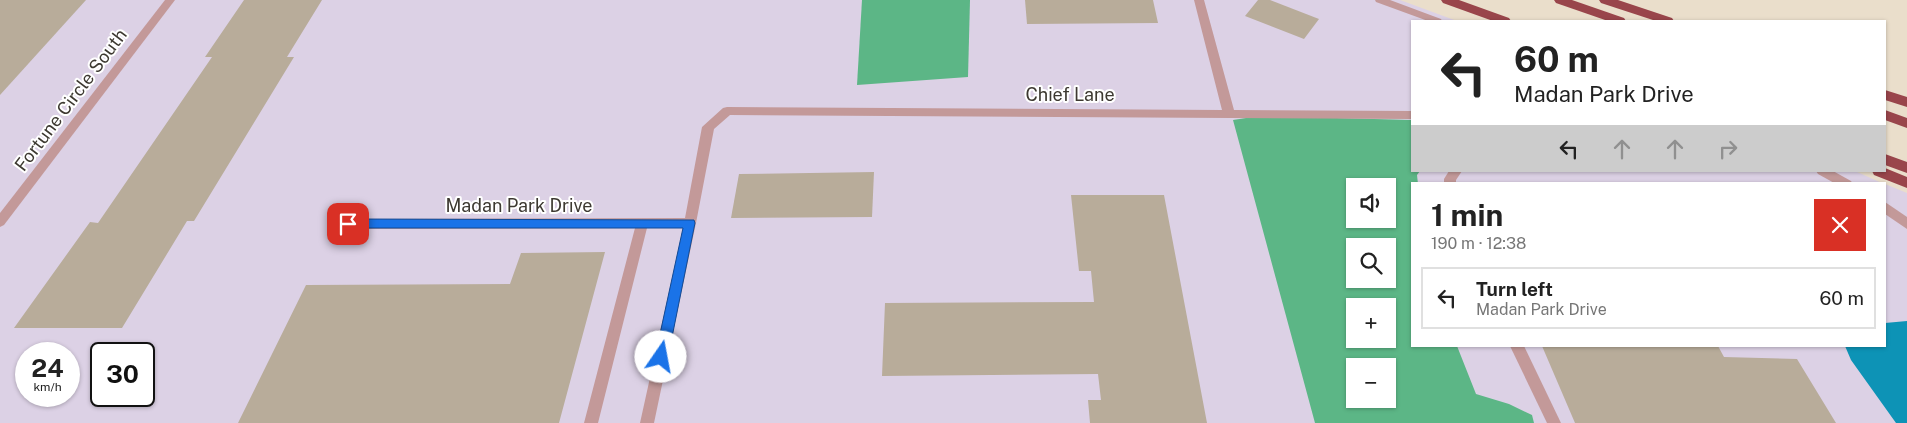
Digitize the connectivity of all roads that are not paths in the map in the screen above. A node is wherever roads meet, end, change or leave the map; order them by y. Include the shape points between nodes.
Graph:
1 (170, 0) edge
2 (1199, 0) edge
3 (1380, 0) edge
4 (1447, 0) edge
5 (1560, 0) edge
6 (1604, 0) edge
7 (1434, 20) edge
8 (1502, 20) edge
9 (1617, 20) edge
10 (1665, 20) edge
11 (1886, 94) edge
12 (1907, 102) edge
13 (1228, 114) junction
14 (1411, 115) edge
15 (1886, 115) edge
16 (1907, 123) edge
17 (1886, 159) edge
18 (1907, 168) edge
19 (1824, 172) edge
20 (1881, 172) edge
21 (1843, 182) edge
22 (1907, 183) edge
23 (1886, 208) edge
24 (0, 222) edge
25 (690, 223) junction
26 (348, 224) dead end
27 (642, 224) junction
28 (1907, 224) edge
29 (1517, 347) edge
30 (591, 423) edge
31 (647, 423) edge
32 (1554, 423) edge

1 - 24 street, Fortune Circle South
2 - 13 street
3 - 7 street
4 - 8 highway
5 - 9 highway
6 - 10 highway
11 - 12 highway
13 - 14 street, Chief Lane
13 - 25 street, Chief Lane via 727,111 708,127
15 - 16 highway
17 - 18 highway
19 - 21 street
20 - 22 highway
23 - 28 street
25 - 27 street, Madan Park Drive
25 - 31 street
26 - 27 street, Madan Park Drive
27 - 30 street
29 - 32 street

